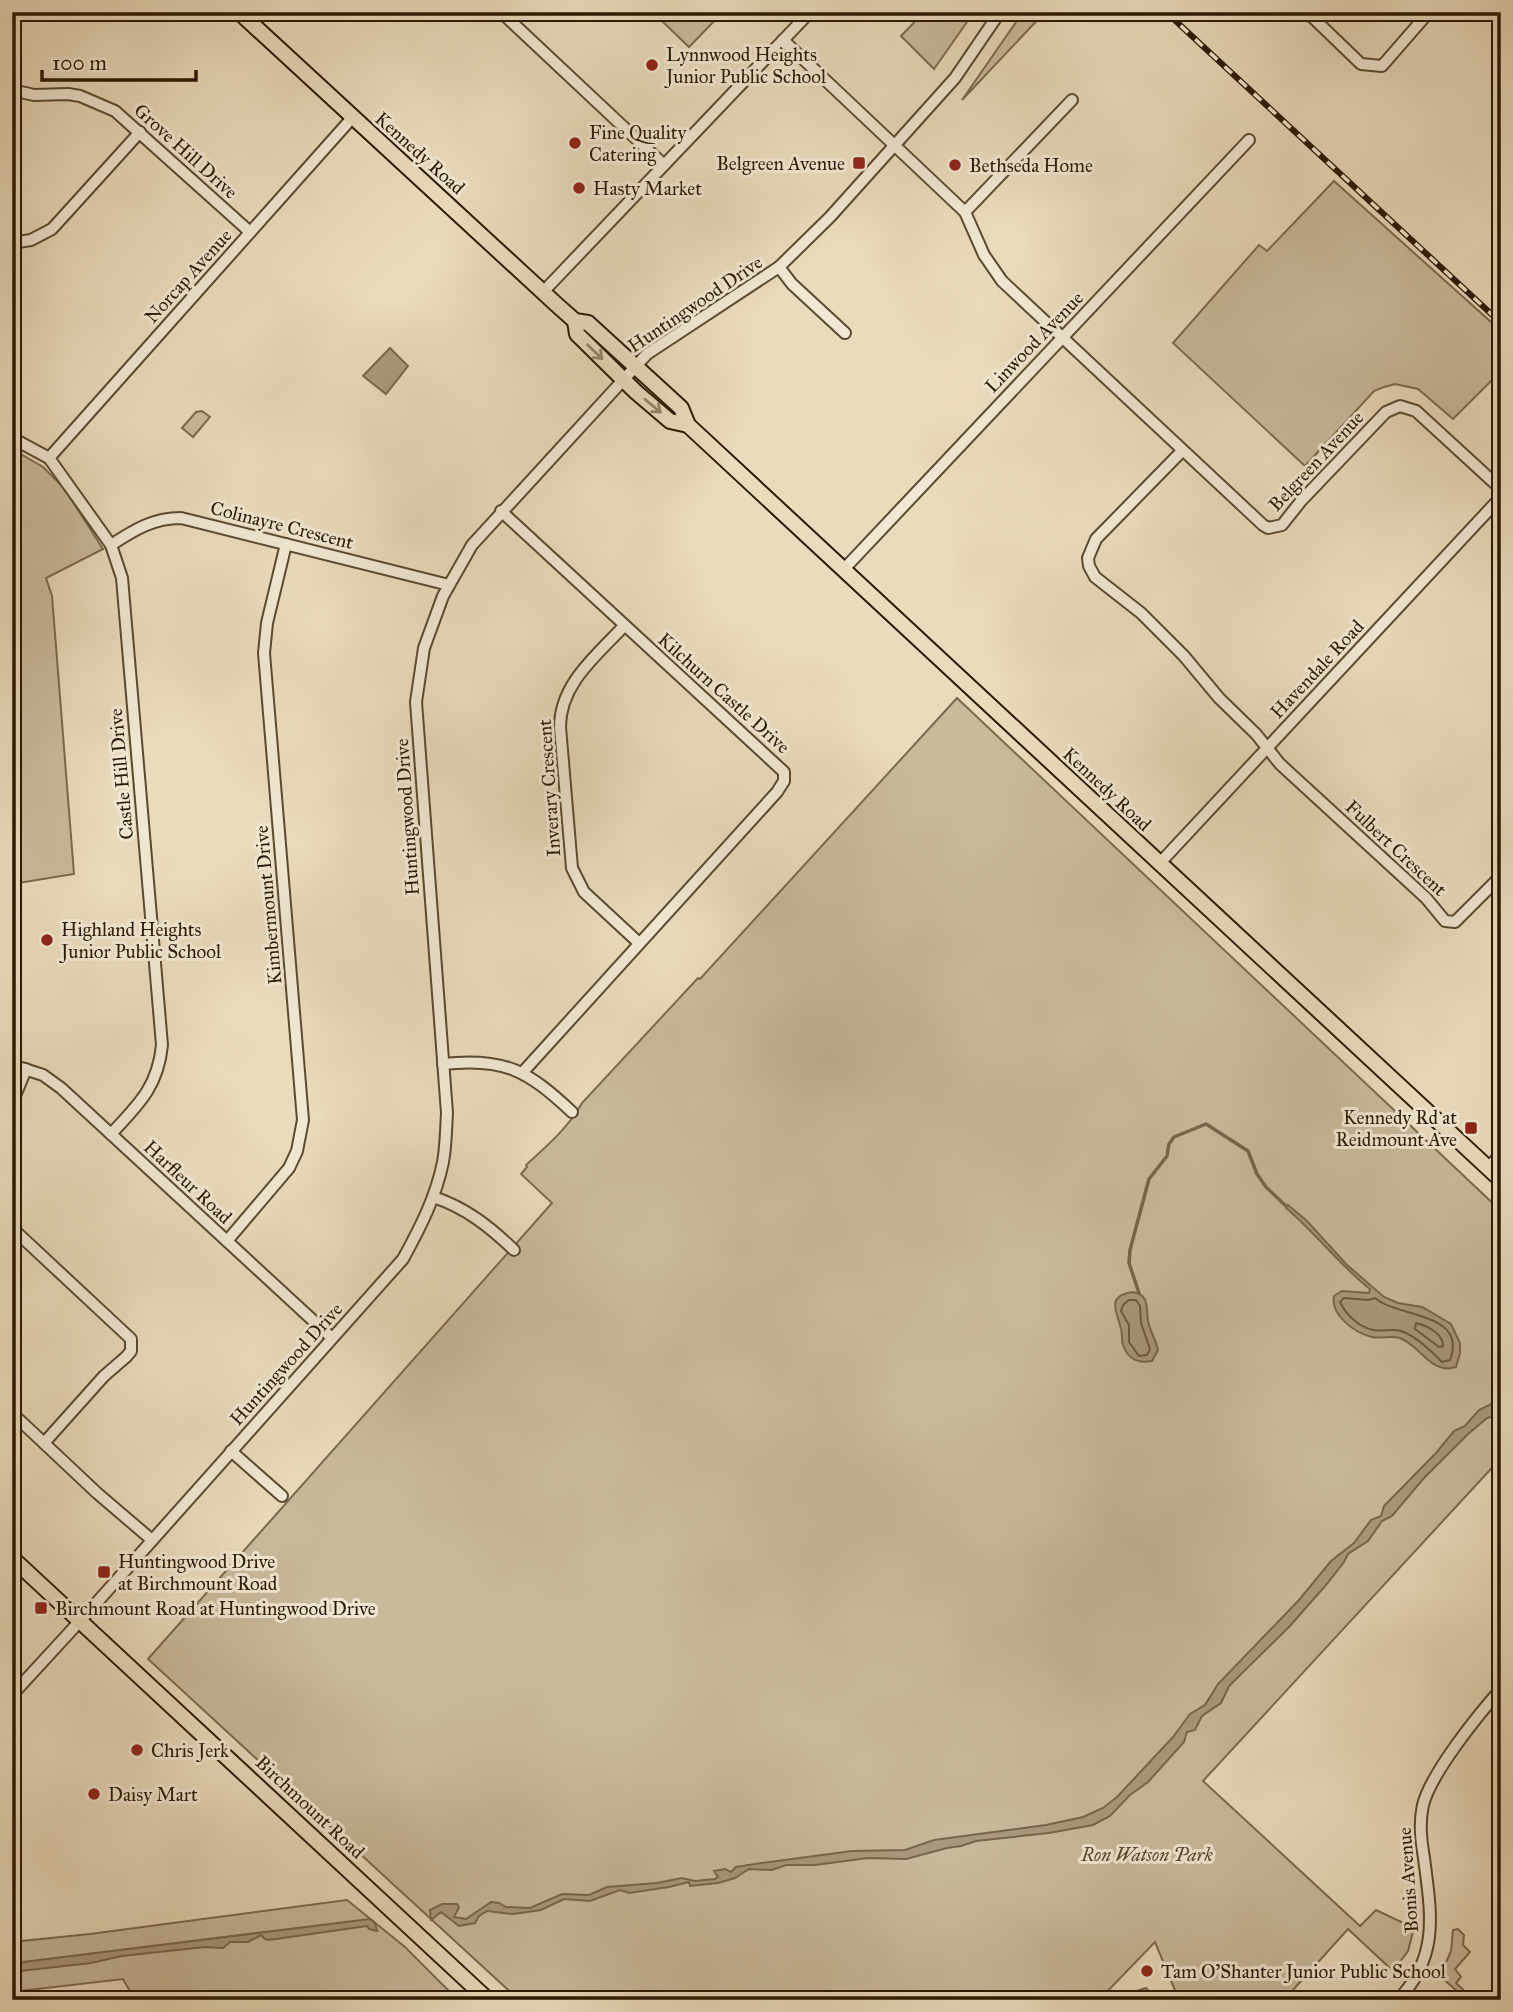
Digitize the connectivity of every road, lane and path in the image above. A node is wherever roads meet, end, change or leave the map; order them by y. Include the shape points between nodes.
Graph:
1 (239, 12) edge
2 (500, 12) edge
3 (810, 12) edge
4 (1000, 12) edge
5 (1307, 12) edge
6 (1429, 12) edge
7 (783, 40) junction
8 (12, 90) edge
9 (1072, 100) dead end
10 (352, 118) junction
11 (140, 132) junction
12 (1249, 140) dead end
13 (896, 146) junction
14 (664, 165) junction
15 (965, 212) junction
16 (250, 232) junction
17 (12, 243) edge
18 (779, 267) junction
19 (543, 292) junction
20 (575, 321) junction
21 (845, 333) dead end
22 (1062, 339) junction
23 (635, 366) junction
24 (622, 379) junction
25 (688, 425) junction
26 (12, 438) edge
27 (1182, 451) junction
28 (49, 458) junction
29 (1501, 489) edge
30 (1501, 497) edge
31 (501, 511) junction
32 (286, 544) junction
33 (111, 545) junction
34 (845, 568) junction
35 (449, 585) junction
36 (624, 626) junction
37 (1268, 749) junction
38 (1159, 864) junction
39 (1501, 876) edge
40 (639, 943) junction
41 (443, 1064) junction
42 (12, 1065) edge
43 (26, 1069) junction
44 (523, 1072) junction
45 (12, 1103) edge
46 (572, 1112) dead end
47 (111, 1134) junction
48 (1501, 1154) edge
49 (1488, 1168) junction
50 (1501, 1180) edge
51 (433, 1197) junction
52 (12, 1228) edge
53 (227, 1241) junction
54 (514, 1250) dead end
55 (332, 1338) junction
56 (12, 1413) edge
57 (44, 1443) junction
58 (231, 1451) junction
59 (282, 1496) dead end
60 (152, 1540) junction
61 (12, 1559) edge
62 (80, 1622) junction
63 (1501, 1689) edge
64 (12, 1695) edge
65 (488, 2000) edge
66 (1398, 2000) edge

1 - 10 main road, Kennedy Road
2 - 14 street
3 - 7 street
4 - 13 street, Huntingwood Drive via 955,78
5 - 6 street via 1361,64 1382,66
7 - 13 street, Belgreen Avenue
7 - 14 street
8 - 11 street, Grove Hill Drive via 80,96 115,111
9 - 15 street
10 - 16 street, Norcap Avenue
10 - 19 main road, Kennedy Road
11 - 16 street, Grove Hill Drive
11 - 17 street via 52,229
12 - 22 street, Linwood Avenue
13 - 15 street, Belgreen Avenue
13 - 18 street, Huntingwood Drive
14 - 19 street
15 - 22 street, Belgreen Avenue via 992,270
16 - 28 street, Norcap Avenue
18 - 21 street
18 - 23 street, Huntingwood Drive via 646,354
19 - 20 main road, Kennedy Road
20 - 23 main road, Kennedy Road via 588,323
20 -> 24 main road, Kennedy Road via 577,334
22 - 27 street, Belgreen Avenue
22 - 34 street, Linwood Avenue
23 - 24 street, Huntingwood Drive
23 - 25 main road, Kennedy Road via 681,408
24 -> 25 main road, Kennedy Road via 670,421
24 - 31 street, Huntingwood Drive
25 - 34 main road, Kennedy Road
26 - 28 street, Castle Hill Drive
27 - 29 street, Belgreen Avenue via 1255,520 1275,528 1287,521 1386,412 1400,406 1416,411
27 - 37 street via 1096,540 1089,566 1184,656
28 - 33 street, Castle Hill Drive
30 - 37 street, Havendale Road
31 - 35 street, Huntingwood Drive via 472,545
31 - 36 street, Kilchurn Castle Drive
32 - 33 street, Colinayre Crescent via 181,518 162,518
32 - 35 street, Colinayre Crescent
32 - 53 street, Kimbermount Drive via 264,653 303,1120 289,1168
33 - 47 street, Castle Hill Drive via 124,596 162,1045 149,1090
34 - 38 main road, Kennedy Road
35 - 41 street, Huntingwood Drive via 424,648 416,702
36 - 40 street, Inverary Crescent via 566,694 560,727 572,868 584,892
36 - 40 street, Kilchurn Castle Drive via 784,772 777,792
37 - 38 street, Havendale Road
37 - 39 street, Fulbert Crescent via 1446,921 1455,922 1464,915
38 - 49 main road, Kennedy Road
40 - 44 street, Kilchurn Castle Drive
41 - 44 street via 473,1063
41 - 51 street, Huntingwood Drive via 447,1113 443,1161
42 - 43 street, Harfleur Road
43 - 45 street
43 - 47 street, Harfleur Road via 61,1088
44 - 46 street
47 - 53 street, Harfleur Road
48 - 49 street
49 - 50 main road, Kennedy Road
51 - 54 street via 454,1204 490,1227
51 - 55 street, Huntingwood Drive via 403,1259
52 - 57 street via 131,1339 127,1357
53 - 55 street, Harfleur Road
55 - 58 street, Huntingwood Drive
56 - 57 street
57 - 60 street
58 - 59 street
58 - 60 street, Huntingwood Drive
60 - 62 street, Huntingwood Drive
61 - 62 main road, Birchmount Road
62 - 64 street, Huntingwood Drive
62 - 65 main road, Birchmount Road
63 - 66 street, Bonis Avenue via 1451,1754 1425,1798 1421,1834 1430,1938 1423,1965

